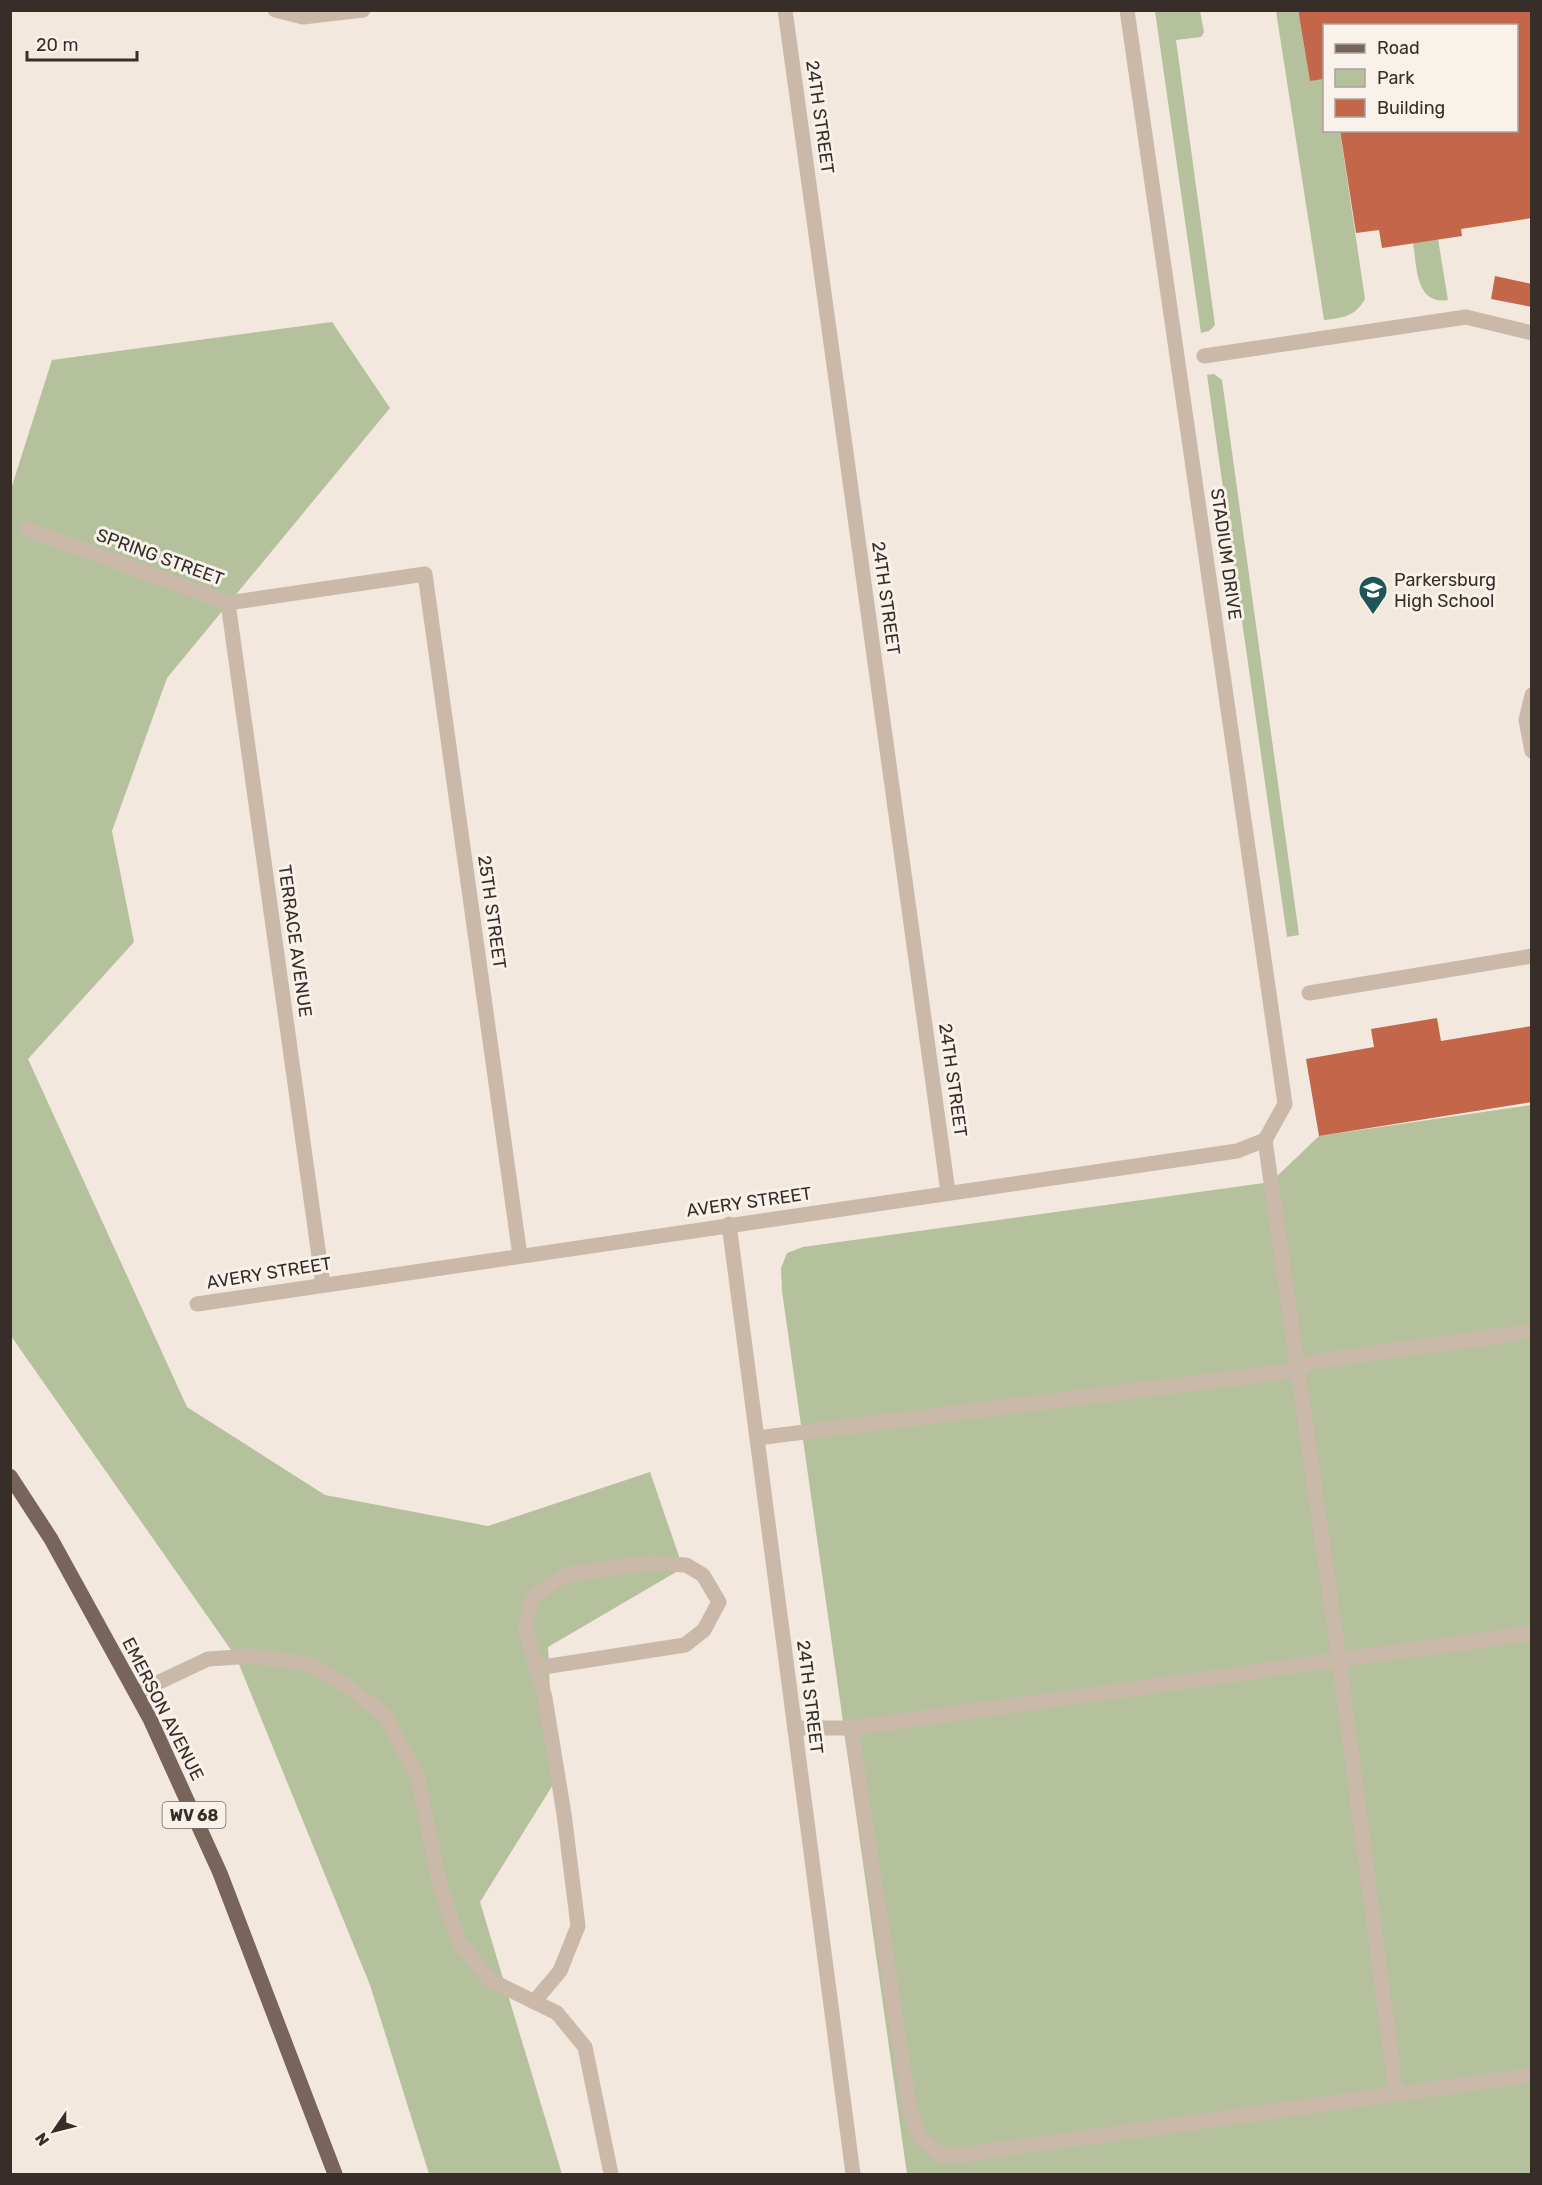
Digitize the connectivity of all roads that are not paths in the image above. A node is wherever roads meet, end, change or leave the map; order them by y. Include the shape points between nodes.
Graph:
1 (275, 10) edge
2 (363, 10) edge
3 (785, 10) edge
4 (1127, 10) edge
5 (1532, 333) edge
6 (1204, 356) dead end
7 (27, 529) dead end
8 (425, 574) joint
9 (228, 603) junction
10 (1532, 695) edge
11 (1532, 751) edge
12 (1532, 956) edge
13 (1309, 993) dead end
14 (1265, 1140) junction
15 (948, 1192) junction
16 (729, 1224) junction
17 (520, 1256) junction
18 (322, 1285) junction
19 (197, 1304) dead end
20 (1532, 1331) edge
21 (1299, 1370) junction
22 (757, 1438) junction
23 (10, 1476) edge
24 (1532, 1633) edge
25 (1339, 1659) junction
26 (537, 1668) junction
27 (136, 1693) junction
28 (795, 1728) junction
29 (851, 1728) junction
30 (534, 2002) junction
31 (1532, 2075) edge
32 (1396, 2093) junction
33 (334, 2175) edge
34 (611, 2175) edge
35 (853, 2175) edge

1 - 2 street via 303,17
3 - 15 street, 24TH STREET
4 - 14 street, STADIUM DRIVE via 1285,1104
5 - 6 street via 1466,317
7 - 9 street, SPRING STREET
8 - 9 street, SPRING STREET
8 - 17 street, 25TH STREET
9 - 18 street, TERRACE AVENUE
10 - 11 street via 1526,720
12 - 13 street
14 - 15 street, AVERY STREET via 1237,1151
14 - 21 street
15 - 16 street, AVERY STREET
16 - 17 street, AVERY STREET
16 - 22 street, 24TH STREET
17 - 18 street, AVERY STREET
18 - 19 street, AVERY STREET
20 - 21 street via 1312,1362
21 - 22 street
21 - 25 street
22 - 28 street, 24TH STREET
23 - 27 main road, EMERSON AVENUE / WV 68 via 51,1539
24 - 25 street
25 - 29 street
25 - 32 street
26 - 26 street via 685,1645 704,1630 719,1602 703,1575 686,1565 650,1563 565,1575 533,1597 525,1627
26 - 30 street via 545,1698 578,1926 560,1971
27 - 30 street via 208,1659 254,1656 309,1664 384,1714 417,1775 440,1885 458,1940 490,1980
27 - 33 main road, EMERSON AVENUE / WV 68 via 220,1873
28 - 29 street
28 - 35 street, 24TH STREET
29 - 32 street via 910,2110 919,2136 941,2155
30 - 34 street via 557,2013 585,2047
31 - 32 street

